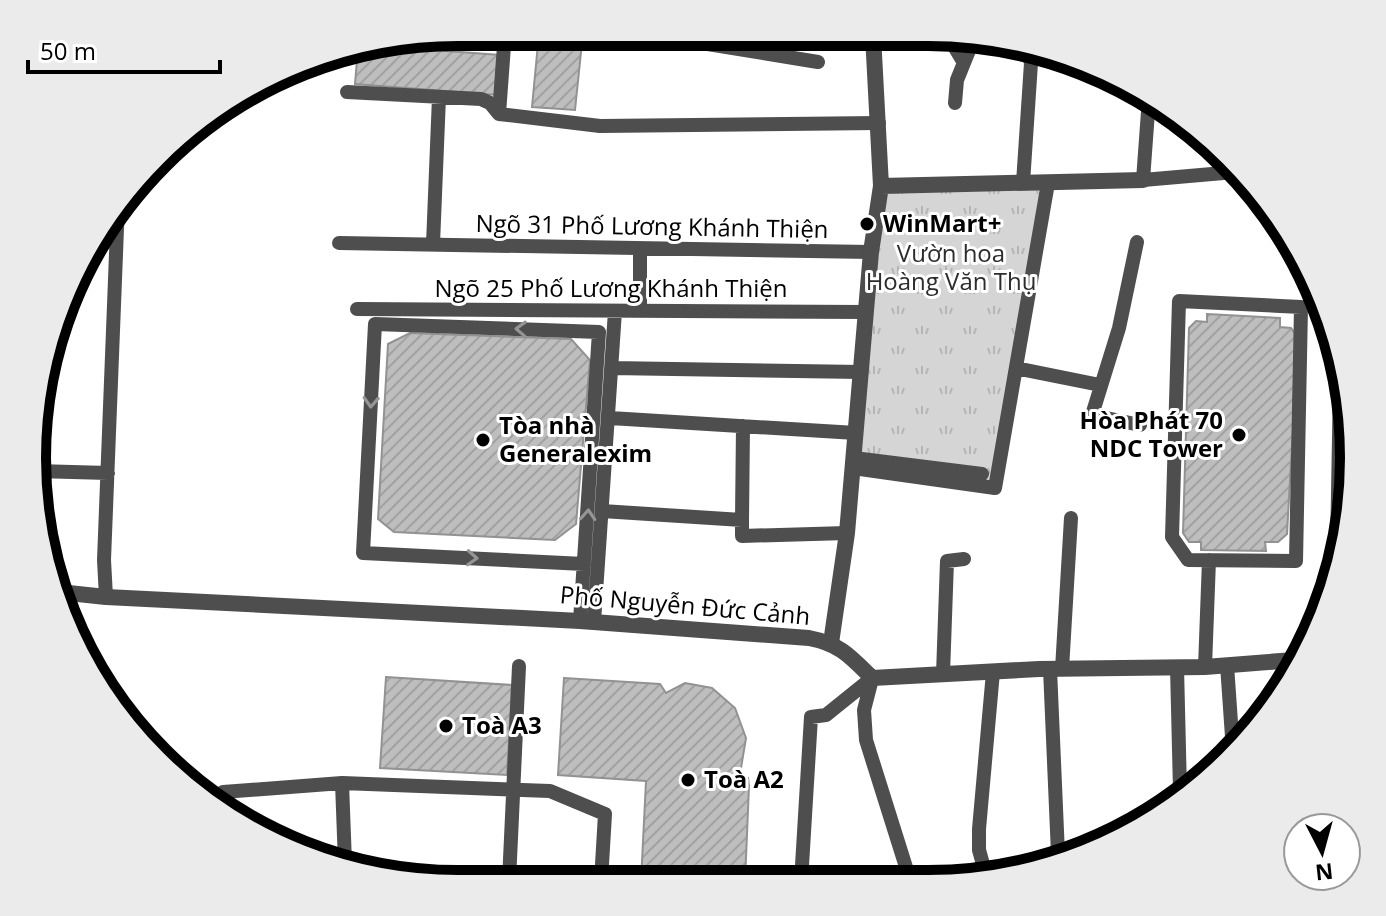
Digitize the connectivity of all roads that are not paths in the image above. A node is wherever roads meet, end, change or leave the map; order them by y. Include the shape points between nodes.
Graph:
1 (504, 46) edge
2 (733, 46) edge
3 (778, 46) edge
4 (874, 46) edge
5 (955, 47) edge
6 (970, 49) edge
7 (777, 54) junction
8 (1030, 59) edge
9 (818, 62) dead end
10 (964, 63) junction
11 (347, 92) dead end
12 (439, 97) junction
13 (955, 103) dead end
14 (1148, 110) edge
15 (499, 114) junction
16 (879, 123) junction
17 (1225, 173) edge
18 (1143, 180) junction
19 (1023, 183) junction
20 (1048, 183) junction
21 (881, 186) junction
22 (117, 226) edge
23 (1137, 242) dead end
24 (339, 243) dead end
25 (433, 244) junction
26 (640, 250) junction
27 (871, 252) junction
28 (357, 309) dead end
29 (615, 311) junction
30 (640, 311) junction
31 (866, 312) junction
32 (612, 368) junction
33 (1016, 368) junction
34 (861, 372) junction
35 (1100, 385) junction
36 (610, 418) junction
37 (1140, 425) dead end
38 (743, 426) junction
39 (856, 433) junction
40 (1339, 433) edge
41 (854, 463) junction
42 (46, 471) edge
43 (108, 473) junction
44 (982, 474) dead end
45 (1338, 494) edge
46 (602, 511) junction
47 (1071, 518) dead end
48 (742, 520) junction
49 (847, 533) junction
50 (964, 559) dead end
51 (1209, 560) junction
52 (584, 564) junction
53 (69, 593) edge
54 (106, 597) junction
55 (587, 621) junction
56 (831, 643) junction
57 (1287, 661) edge
58 (1227, 665) junction
59 (519, 666) dead end
60 (1177, 667) junction
61 (1205, 667) junction
62 (1056, 669) junction
63 (993, 672) junction
64 (943, 674) junction
65 (872, 678) junction
66 (1232, 736) edge
67 (342, 783) junction
68 (1180, 784) edge
69 (513, 789) junction
70 (220, 794) edge
71 (1062, 847) edge
72 (345, 854) edge
73 (983, 866) edge
74 (509, 870) edge
75 (602, 870) edge
76 (802, 870) edge
77 (907, 870) edge

1 - 15 lane
2 - 7 lane
3 - 7 lane
4 - 16 street
5 - 10 lane
6 - 10 lane
7 - 9 lane
8 - 19 lane
10 - 13 lane
11 - 12 lane
12 - 15 lane via 481,99
12 - 25 lane
14 - 18 lane
15 - 16 lane via 600,126
16 - 21 street
17 - 18 lane
18 - 20 street
19 - 20 street
19 - 21 street
20 - 33 lane
21 - 27 street
22 - 43 lane
23 - 35 lane via 1119,328
24 - 25 lane, Ngõ 31 Phố Lương Khánh Thiện
25 - 26 lane, Ngõ 31 Phố Lương Khánh Thiện
26 - 27 lane, Ngõ 31 Phố Lương Khánh Thiện
26 - 30 lane
27 - 31 street
28 - 29 lane, Ngõ 25 Phố Lương Khánh Thiện
29 - 30 lane, Ngõ 25 Phố Lương Khánh Thiện
29 - 32 lane
30 - 31 lane, Ngõ 25 Phố Lương Khánh Thiện
31 - 34 street
32 - 34 lane
32 - 36 lane
33 - 35 lane
33 - 41 lane via 995,488
34 - 39 street
35 - 37 lane via 1092,415
36 - 38 lane
36 - 46 lane
38 - 39 lane
38 - 48 lane
39 - 41 street
40 - 45 lane
41 - 44 lane
41 - 49 street
42 - 43 lane
43 - 54 lane
46 - 48 lane
46 - 55 lane
47 - 62 lane
48 - 49 lane via 742,536
49 - 56 street
50 - 64 lane via 947,561
51 - 51 lane via 1188,560 1172,537 1179,301 1301,307 1296,561
51 - 61 lane
52 -> 52 lane via 599,332 375,324 363,553
52 - 55 lane
53 - 54 street, Phố Nguyễn Đức Cảnh
54 - 55 street, Phố Nguyễn Đức Cảnh
55 - 56 street, Phố Nguyễn Đức Cảnh
56 - 65 street, Phố Nguyễn Đức Cảnh
57 - 58 street
58 - 61 street
58 - 66 lane
59 - 69 lane
60 - 61 street
60 - 62 street
60 - 68 lane
62 - 63 street
62 - 71 lane
63 - 64 street
63 - 73 lane via 979,829
64 - 65 street
65 - 76 lane via 826,715 811,717
65 - 77 lane via 864,710 866,740
67 - 69 lane
67 - 70 lane
67 - 72 lane
69 - 74 lane
69 - 75 lane via 550,791 605,814

